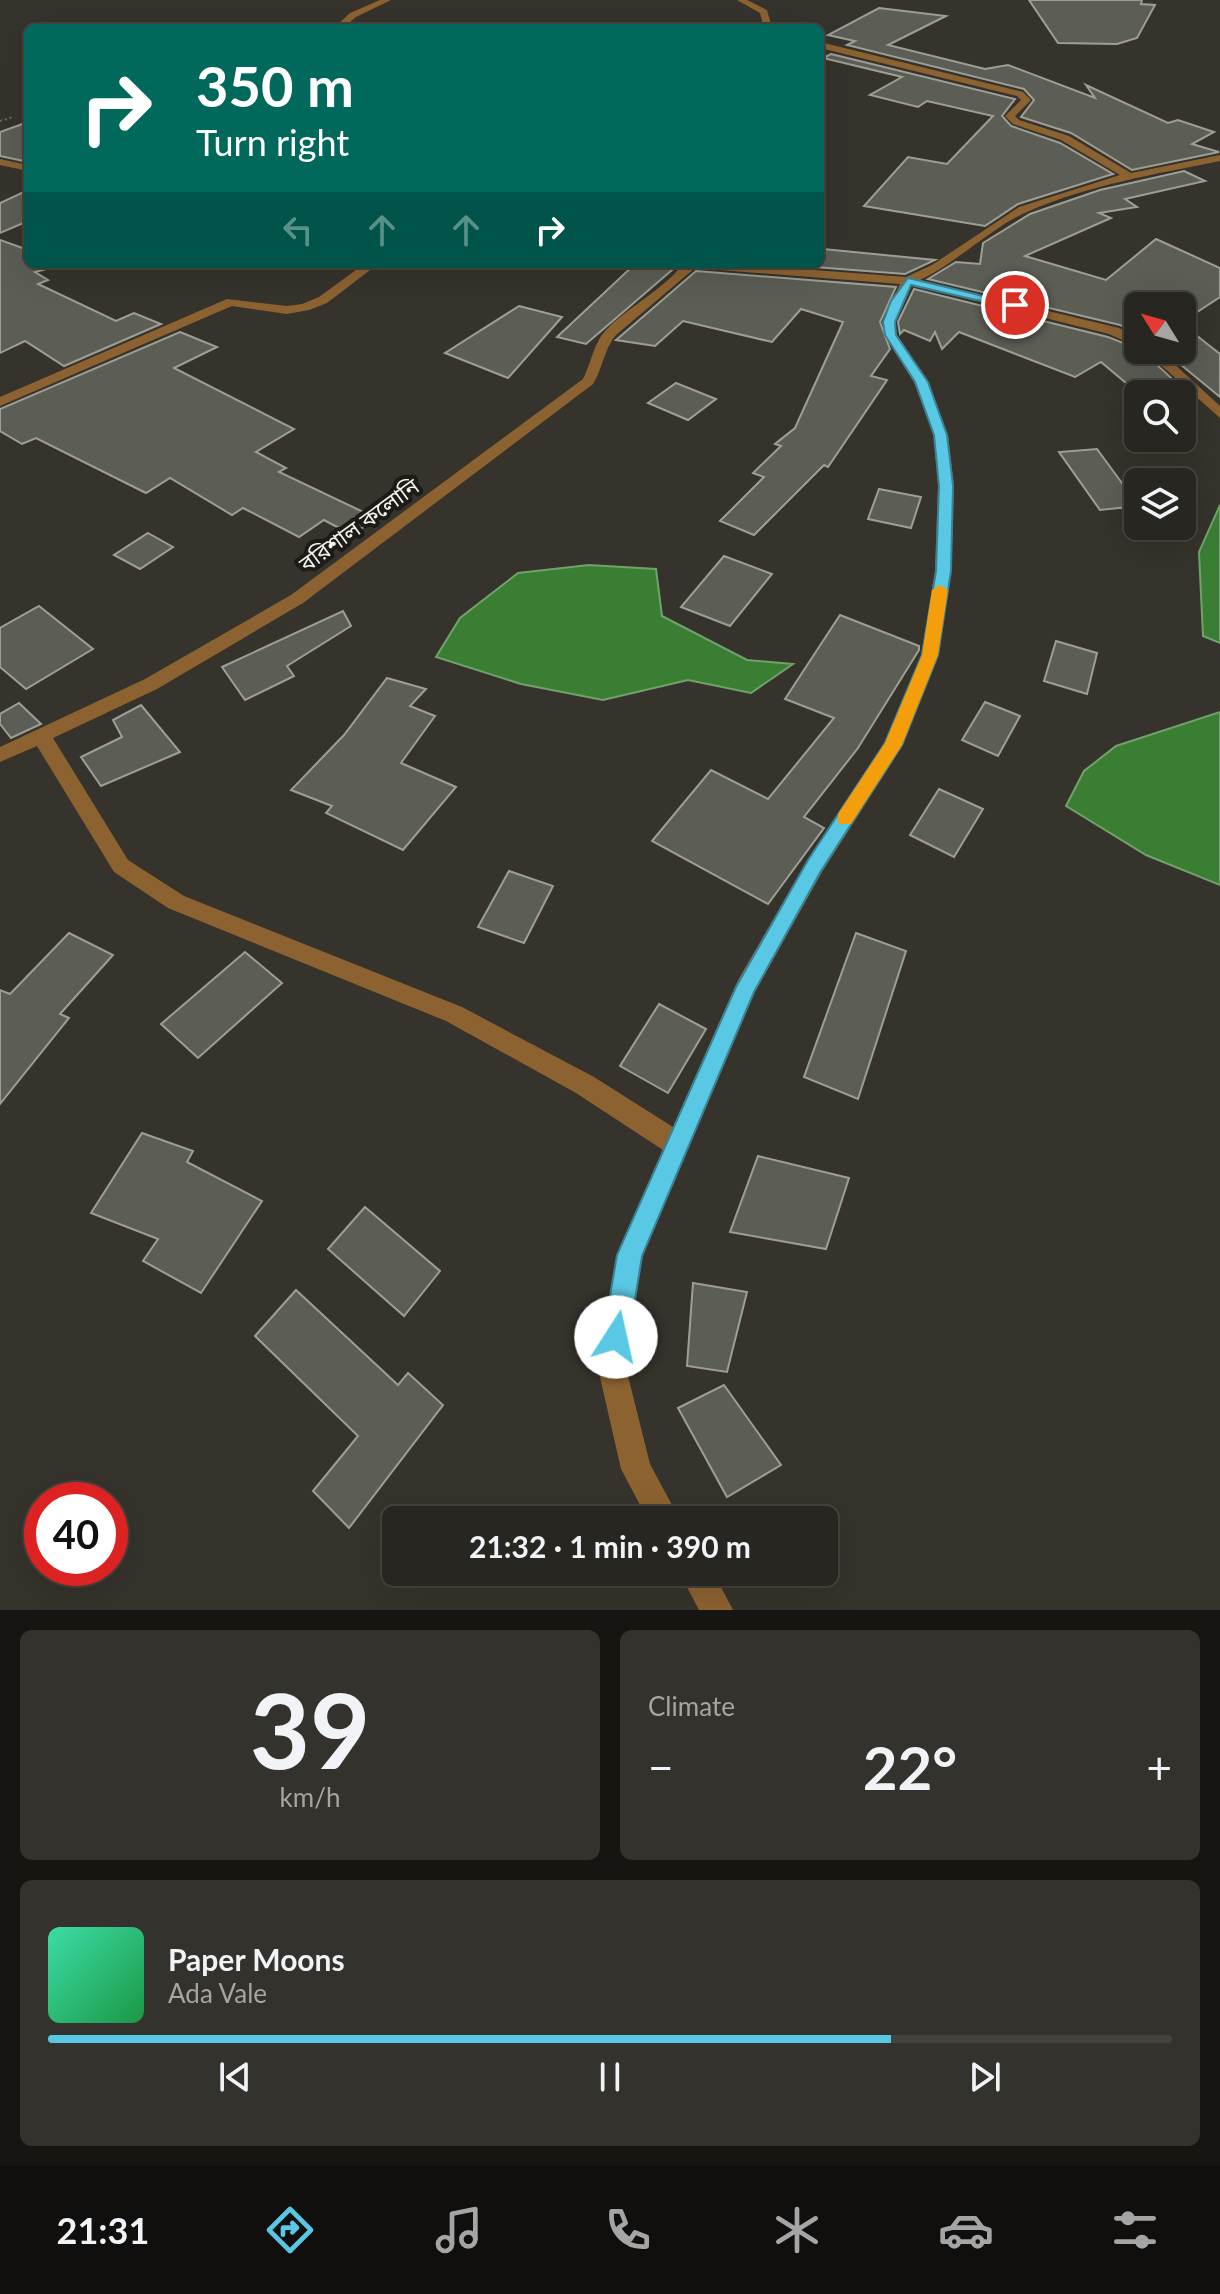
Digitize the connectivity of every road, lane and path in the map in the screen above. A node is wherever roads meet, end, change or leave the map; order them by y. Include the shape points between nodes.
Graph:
1 (387, 0) edge
2 (741, 0) edge
3 (343, 24) edge
4 (767, 24) edge
5 (824, 46) edge
6 (13, 117) dead end
7 (0, 121) edge
8 (1220, 158) edge
9 (0, 162) edge
10 (24, 167) edge
11 (1129, 176) junction
12 (367, 268) edge
13 (685, 268) edge
14 (741, 268) edge
15 (908, 281) junction
16 (1124, 336) edge
17 (1166, 364) edge
18 (0, 402) edge
19 (1220, 414) edge
20 (42, 737) junction
21 (0, 755) edge
22 (678, 1145) junction
23 (657, 1506) edge
24 (703, 1586) edge
25 (717, 1610) edge

1 - 3 street
2 - 4 street via 764,12
5 - 11 street via 1020,94 1026,100 1010,116 1016,122 1065,138
6 - 7 path
8 - 11 street
9 - 10 street
11 - 15 street via 1023,209 970,248
12 - 18 street via 305,307 287,310 231,302
13 - 20 street, বরিশাল কলোনি via 611,332 588,381 297,599 151,684
14 - 15 street
15 - 16 street
15 - 22 street via 889,322 891,335 921,382 941,435 946,486 943,571 930,655 893,745 746,987
17 - 19 street
20 - 21 street, বরিশাল কলোনি
20 - 22 street via 121,866 176,902 454,1014 585,1085
22 - 23 street via 630,1255 611,1364 636,1469
24 - 25 street

